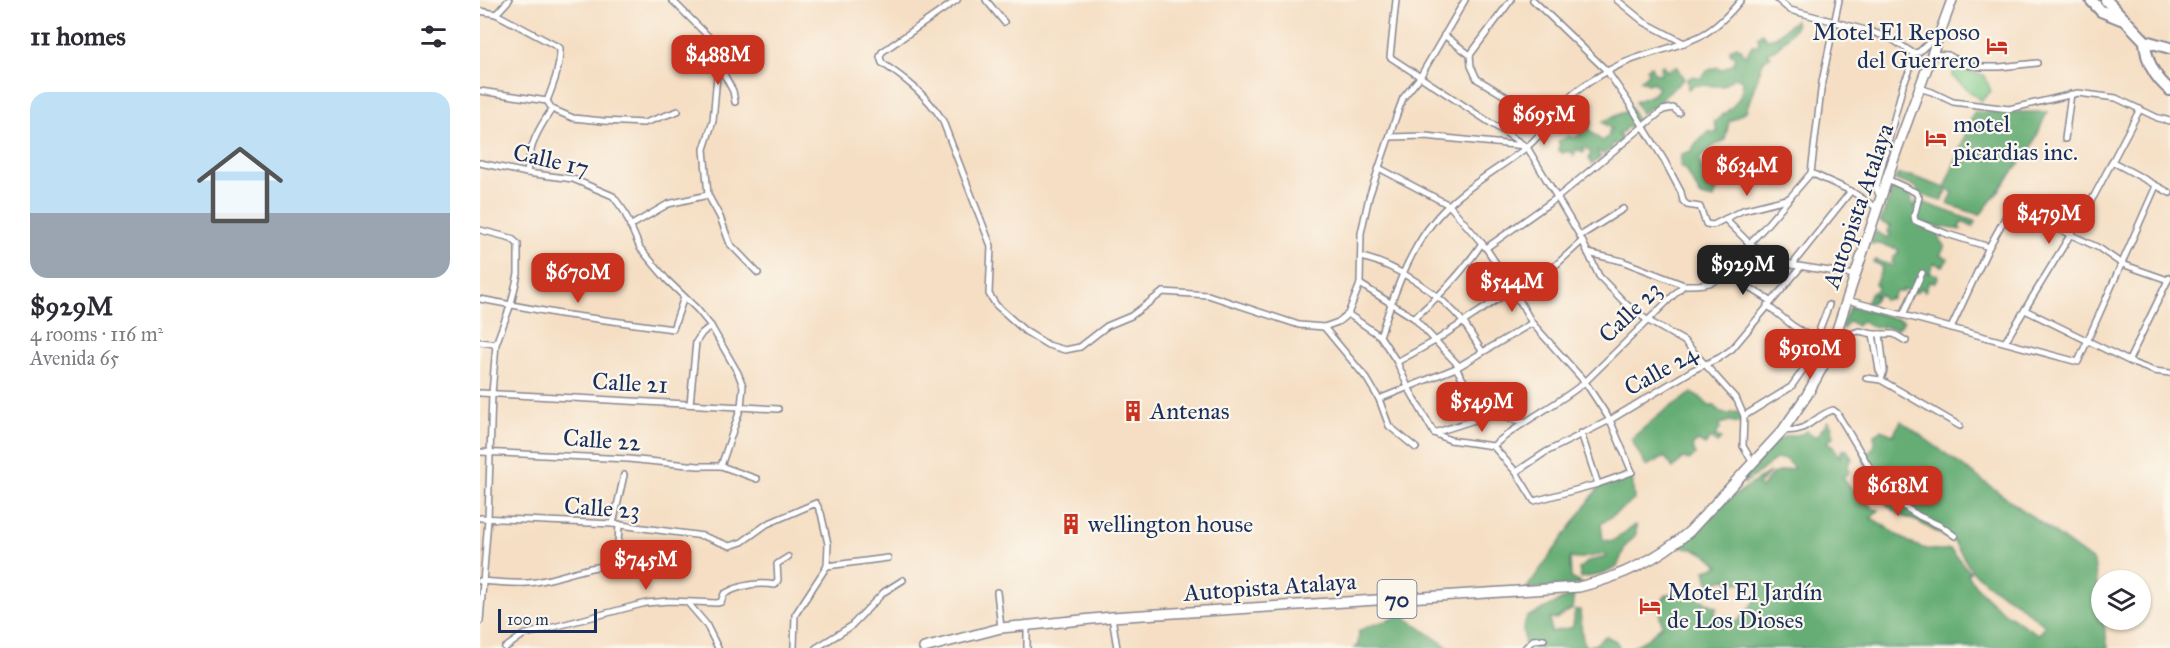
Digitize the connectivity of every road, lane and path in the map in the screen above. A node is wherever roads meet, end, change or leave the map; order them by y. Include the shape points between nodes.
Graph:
1 (509, 0) edge
2 (957, 0) edge
3 (986, 0) edge
4 (1465, 0) edge
5 (1511, 0) edge
6 (1533, 0) edge
7 (1617, 0) edge
8 (1741, 0) edge
9 (1778, 0) edge
10 (1839, 0) edge
11 (1952, 0) edge
12 (2091, 0) edge
13 (2106, 0) edge
14 (2119, 0) edge
15 (675, 1) edge
16 (1397, 2) edge
17 (480, 11) edge
18 (496, 14) junction
19 (1835, 21) junction
20 (1004, 22) dead end
21 (2127, 22) junction
22 (1940, 31) junction
23 (1444, 35) junction
24 (2145, 41) junction
25 (1684, 43) junction
26 (2170, 48) edge
27 (1913, 53) junction
28 (1931, 54) junction
29 (1470, 55) junction
30 (2037, 63) dead end
31 (718, 64) junction
32 (1607, 71) junction
33 (1420, 76) junction
34 (1918, 88) junction
35 (2170, 90) edge
36 (480, 91) edge
37 (2071, 94) junction
38 (547, 101) junction
39 (735, 102) dead end
40 (2140, 108) junction
41 (552, 109) junction
42 (678, 111) dead end
43 (1679, 113) dead end
44 (2170, 121) edge
45 (1550, 123) junction
46 (1643, 129) junction
47 (1390, 137) junction
48 (2066, 139) dead end
49 (1527, 147) junction
50 (2113, 162) junction
51 (480, 163) edge
52 (1379, 168) junction
53 (527, 173) junction
54 (1810, 173) junction
55 (1887, 179) junction
56 (2156, 186) junction
57 (1851, 191) junction
58 (2170, 193) edge
59 (708, 195) junction
60 (1558, 197) junction
61 (1791, 198) junction
62 (1880, 198) junction
63 (1449, 204) junction
64 (1877, 208) junction
65 (1623, 209) dead end
66 (1725, 219) junction
67 (630, 226) junction
68 (480, 230) edge
69 (2070, 233) junction
70 (1581, 238) junction
71 (1482, 243) junction
72 (1750, 244) junction
73 (1989, 247) junction
74 (1486, 249) junction
75 (1588, 253) junction
76 (1362, 257) junction
77 (2121, 264) junction
78 (1792, 266) junction
79 (1800, 268) junction
80 (1402, 272) junction
81 (758, 273) dead end
82 (1726, 273) junction
83 (1922, 273) dead end
84 (1855, 274) junction
85 (2169, 282) edge
86 (1360, 284) junction
87 (1684, 285) junction
88 (1513, 290) junction
89 (684, 297) junction
90 (1437, 298) junction
91 (480, 299) edge
92 (1518, 300) junction
93 (1847, 300) junction
94 (1391, 302) junction
95 (1769, 303) junction
96 (512, 304) junction
97 (1829, 305) dead end
98 (2025, 310) junction
99 (1348, 314) junction
100 (1904, 315) junction
101 (1414, 318) junction
102 (1647, 320) junction
103 (1463, 322) junction
104 (1532, 323) junction
105 (711, 326) junction
106 (1324, 327) junction
107 (1951, 328) junction
108 (1873, 334) junction
109 (1880, 334) junction
110 (1380, 336) junction
111 (1816, 340) junction
112 (2088, 340) junction
113 (1435, 341) junction
114 (1906, 341) dead end
115 (480, 342) edge
116 (2005, 342) junction
117 (496, 344) junction
118 (1832, 345) junction
119 (1482, 351) junction
120 (2129, 360) junction
121 (1397, 362) junction
122 (1706, 364) junction
123 (1458, 367) junction
124 (2170, 373) edge
125 (1882, 377) junction
126 (1866, 378) dead end
127 (1585, 382) junction
128 (1467, 386) dead end
129 (1408, 387) junction
130 (480, 393) edge
131 (492, 394) junction
132 (1379, 399) junction
133 (690, 404) junction
134 (741, 407) junction
135 (778, 409) dead end
136 (1744, 416) junction
137 (1610, 420) junction
138 (1524, 422) junction
139 (1960, 426) dead end
140 (1783, 430) junction
141 (1434, 433) junction
142 (1581, 433) junction
143 (1492, 446) junction
144 (1416, 448) dead end
145 (480, 452) edge
146 (491, 452) junction
147 (1753, 463) junction
148 (721, 466) junction
149 (1516, 472) junction
150 (624, 475) dead end
151 (758, 479) dead end
152 (1598, 484) junction
153 (480, 518) edge
154 (488, 519) junction
155 (616, 524) junction
156 (1955, 536) dead end
157 (788, 557) dead end
158 (888, 558) dead end
159 (617, 565) junction
160 (827, 566) junction
161 (628, 568) dead end
162 (903, 580) dead end
163 (482, 581) edge
164 (997, 592) dead end
165 (688, 603) junction
166 (1112, 617) junction
167 (480, 621) edge
168 (1027, 625) junction
169 (1001, 628) junction
170 (1544, 639) dead end
171 (505, 648) edge
172 (718, 648) edge
173 (794, 648) edge
174 (816, 648) edge
175 (924, 648) edge
176 (1027, 648) edge
177 (1117, 648) edge
178 (1525, 648) edge

1 - 18 street
2 - 106 street via 880,57 882,63 913,84 942,119 991,246 989,294 1025,331 1065,350 1080,347 1163,292 1208,295 1299,325
3 - 20 street
4 - 23 street
5 - 29 street
6 - 32 street
7 - 25 street via 1644,22
8 - 25 street via 1706,33
9 - 19 street via 1790,10
10 - 19 street, Calle 23
11 - 22 main road, Autopista Atalaya / 70
12 - 21 highway via 2101,11
13 - 21 highway
14 - 21 highway
15 - 31 street via 711,39
16 - 33 street via 1390,57
17 - 18 street
18 - 38 street via 560,48 560,64
19 - 27 street via 1893,40
19 - 54 street, Calle 23
21 - 24 highway
22 - 27 street via 1919,52
22 - 28 main road, Autopista Atalaya / 70
23 - 29 street
23 - 33 street
24 - 26 highway
24 - 35 highway via 2151,68
25 - 32 street via 1639,56
27 - 62 street via 1876,188
28 - 30 street via 1948,55 1967,65 1983,67
28 - 34 main road, Autopista Atalaya / 70
29 - 45 street via 1477,79
31 - 39 street via 734,91
31 - 59 street via 713,121 704,149
32 - 45 street via 1570,97
32 - 46 street
33 - 47 street via 1403,98
33 - 49 street
34 - 37 street via 1953,102 2009,109
34 - 55 main road, Autopista Atalaya / 70
36 - 38 street
37 - 40 street via 2116,98
37 - 48 street
38 - 41 street
40 - 44 street
40 - 50 street
41 - 42 street via 573,118 644,123
41 - 53 street via 532,142
43 - 46 street via 1668,108
45 - 49 street
46 - 60 street
46 - 66 street via 1672,174 1683,201 1700,207 1706,224
47 - 49 street via 1425,136
47 - 52 street
49 - 60 street
49 - 63 street
50 - 56 street
50 - 69 street
51 - 53 street, Calle 17
52 - 63 street
52 - 76 street via 1361,232
53 - 67 street, Calle 17 via 573,179 613,196
54 - 57 street
54 - 61 street, Calle 23
55 - 62 main road, Autopista Atalaya / 70
55 - 73 street via 1919,197 1915,221
56 - 58 street
56 - 77 street
57 - 64 street
57 - 78 street
59 - 67 street via 668,204
59 - 81 street via 729,244
60 - 70 street
60 - 74 street
61 - 66 street via 1743,210
61 - 72 street, Calle 23
62 - 64 main road, Autopista Atalaya / 70
63 - 71 street
63 - 80 street
64 - 84 main road, Autopista Atalaya / 70
65 - 70 street
66 - 72 street
67 - 89 street via 646,256
68 - 96 street via 511,238 518,244
69 - 73 street via 2015,208 2006,214
69 - 77 street
69 - 98 street
70 - 75 street
70 - 92 street
71 - 74 street
71 - 90 street
72 - 78 street
72 - 82 street, Calle 23
73 - 107 street
74 - 88 street
75 - 87 street via 1622,261
75 - 102 street via 1599,276
76 - 80 street
76 - 86 street
77 - 85 street
77 - 112 street
78 - 79 street
79 - 84 street
79 - 95 street, Calle 24
80 - 90 street
80 - 94 street
82 - 87 street, Calle 23 via 1703,286
82 - 95 street
83 - 100 street
84 - 93 main road, Autopista Atalaya / 70
85 - 120 street
86 - 94 street
86 - 99 street
87 - 102 street, Calle 23
88 - 92 street
88 - 103 street
89 - 96 street via 673,329
89 - 105 street
90 - 101 street
90 - 103 street
91 - 96 street
92 - 104 street
93 - 100 street
93 - 118 main road, Autopista Atalaya / 70
94 - 101 street
94 - 110 street
95 - 111 street via 1793,326
95 - 122 street, Calle 24 via 1732,349
96 - 117 street
97 - 111 street
98 - 112 street
98 - 116 street
99 - 106 street
99 - 110 street
100 - 107 street
101 - 113 street
102 - 122 street via 1684,341
102 - 127 street, Calle 23
103 - 113 street
103 - 119 street
104 - 119 street
104 - 127 street
105 - 133 street via 696,342
105 - 134 street via 738,373
106 - 132 street
107 - 116 street
108 - 109 street
108 - 118 street via 1859,331
108 - 125 street
109 - 114 street via 1894,334
109 - 125 street
110 - 121 street
111 - 136 street via 1791,387
112 - 116 street via 2078,362
112 - 120 street
113 - 121 street
113 - 123 street
115 - 117 street
117 - 131 street
118 - 140 main road, Autopista Atalaya / 70 via 1815,381
119 - 123 street
120 - 124 street
121 - 129 street
122 - 136 street via 1737,400
122 - 137 street, Calle 24
123 - 128 street
123 - 129 street
125 - 126 street
125 - 139 street
127 - 137 street
127 - 138 street, Calle 23
129 - 132 street
129 - 141 street
130 - 131 street, Calle 21
131 - 133 street, Calle 21
131 - 146 street
132 - 144 street via 1389,426
133 - 134 street, Calle 21
134 - 135 street, Calle 21
134 - 148 street
136 - 147 street via 1743,446
137 - 142 street, Calle 24
137 - 152 street via 1632,472
138 - 141 street via 1497,415
138 - 143 street, Calle 23
140 - 147 main road, Autopista Atalaya / 70
140 - 156 street via 1805,428 1833,410 1892,499
141 - 143 street via 1450,440
142 - 149 street, Calle 24
142 - 152 street
143 - 149 street
145 - 146 street, Calle 22
146 - 148 street, Calle 22
146 - 154 street
147 - 166 main road, Autopista Atalaya / 70 via 1675,544 1605,581 1552,590
148 - 151 street, Calle 22
149 - 152 street via 1534,501
150 - 155 street
153 - 154 street, Calle 23
154 - 155 street, Calle 23
154 - 163 street
155 - 159 street
155 - 160 street, Calle 23 via 703,536 730,546 767,524 816,503 826,536
157 - 165 street via 777,564 775,585 755,583 729,591 721,602
158 - 160 street
159 - 161 street
159 - 163 street via 528,583
160 - 173 street via 795,615
162 - 174 street via 884,592 850,627
163 - 167 street
164 - 169 street
165 - 171 street via 646,603 523,635
165 - 172 street via 706,624
166 - 168 main road, Autopista Atalaya / 70
166 - 177 street
168 - 169 main road, Autopista Atalaya / 70
168 - 176 street
169 - 175 main road, Autopista Atalaya / 70
170 - 178 street via 1533,640

